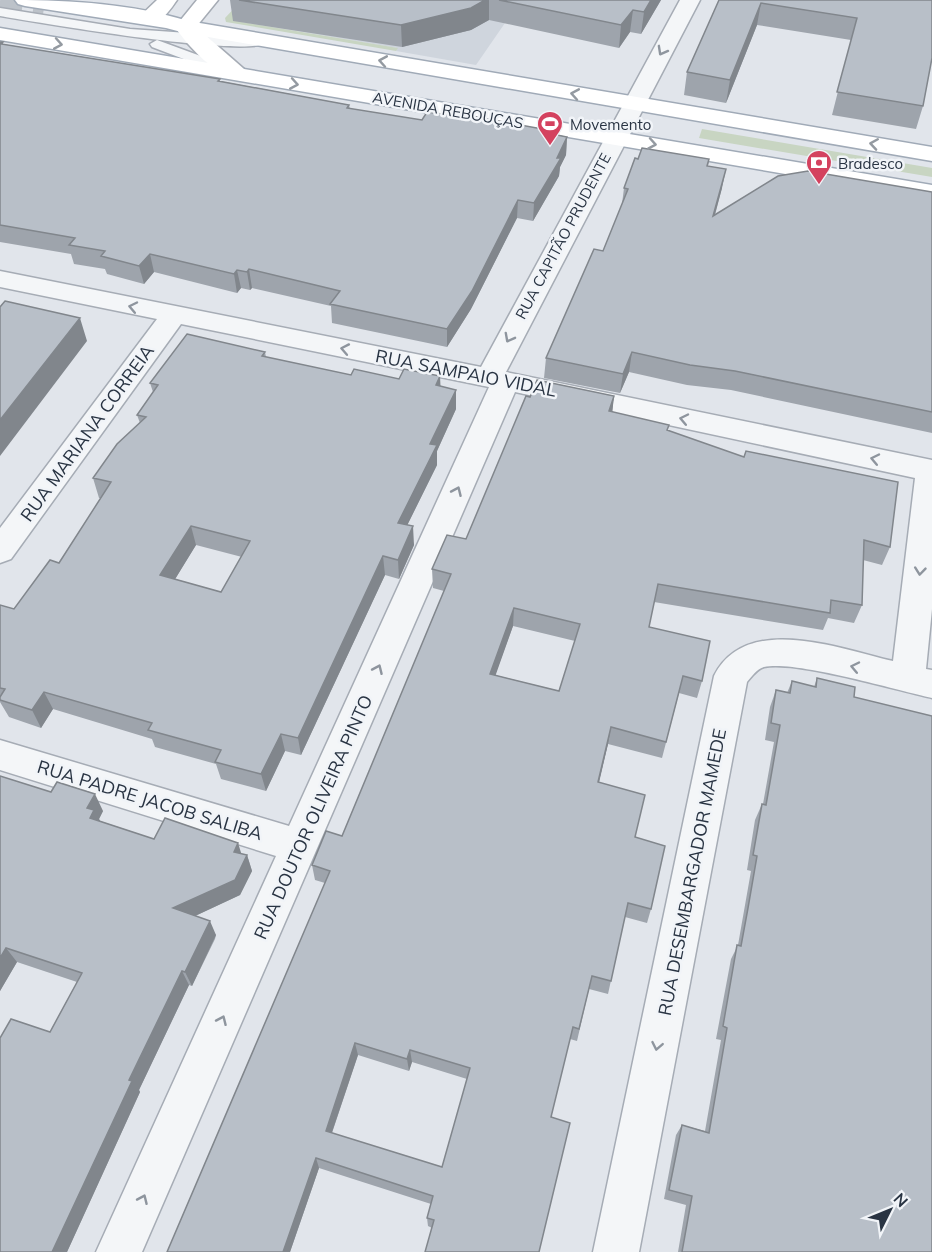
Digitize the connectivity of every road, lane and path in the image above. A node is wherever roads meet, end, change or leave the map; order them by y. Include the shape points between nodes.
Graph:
1 (167, 0) edge
2 (208, 0) edge
3 (690, 0) edge
4 (34, 4) edge
5 (0, 12) edge
6 (147, 19) junction
7 (107, 31) junction
8 (0, 34) edge
9 (190, 34) junction
10 (236, 74) junction
11 (633, 104) junction
12 (615, 138) junction
13 (932, 154) edge
14 (932, 192) edge
15 (0, 279) edge
16 (174, 315) junction
17 (497, 379) junction
18 (931, 471) edge
19 (0, 551) edge
20 (920, 681) edge
21 (0, 755) edge
22 (300, 846) junction
23 (119, 1252) edge
24 (616, 1252) edge

1 - 6 main road
2 - 9 main road
3 -> 11 street, RUA CAPITÃO PRUDENTE
4 - 6 main road
4 - 9 main road
5 - 7 lane
6 - 9 main road
7 - 9 lane
7 - 10 lane
8 -> 10 main road, AVENIDA REBOUÇAS
9 - 10 main road
11 -> 9 main road via 271,42
10 -> 12 main road, AVENIDA REBOUÇAS
11 - 12 street, RUA CAPITÃO PRUDENTE
13 -> 11 main road
12 -> 14 main road, AVENIDA REBOUÇAS
12 -> 17 street, RUA CAPITÃO PRUDENTE
16 -> 15 street, RUA SAMPAIO VIDAL
17 -> 16 street, RUA SAMPAIO VIDAL
16 - 19 street, RUA MARIANA CORREIA
18 -> 17 street, RUA SAMPAIO VIDAL
22 -> 17 street, RUA DOUTOR OLIVEIRA PINTO
18 -> 20 street, RUA DESEMBARGADOR MAMEDE
20 -> 24 street, RUA DESEMBARGADOR MAMEDE via 798,654 764,653 746,660 731,676
21 - 22 street, RUA PADRE JACOB SALIBA
23 -> 22 street, RUA DOUTOR OLIVEIRA PINTO

